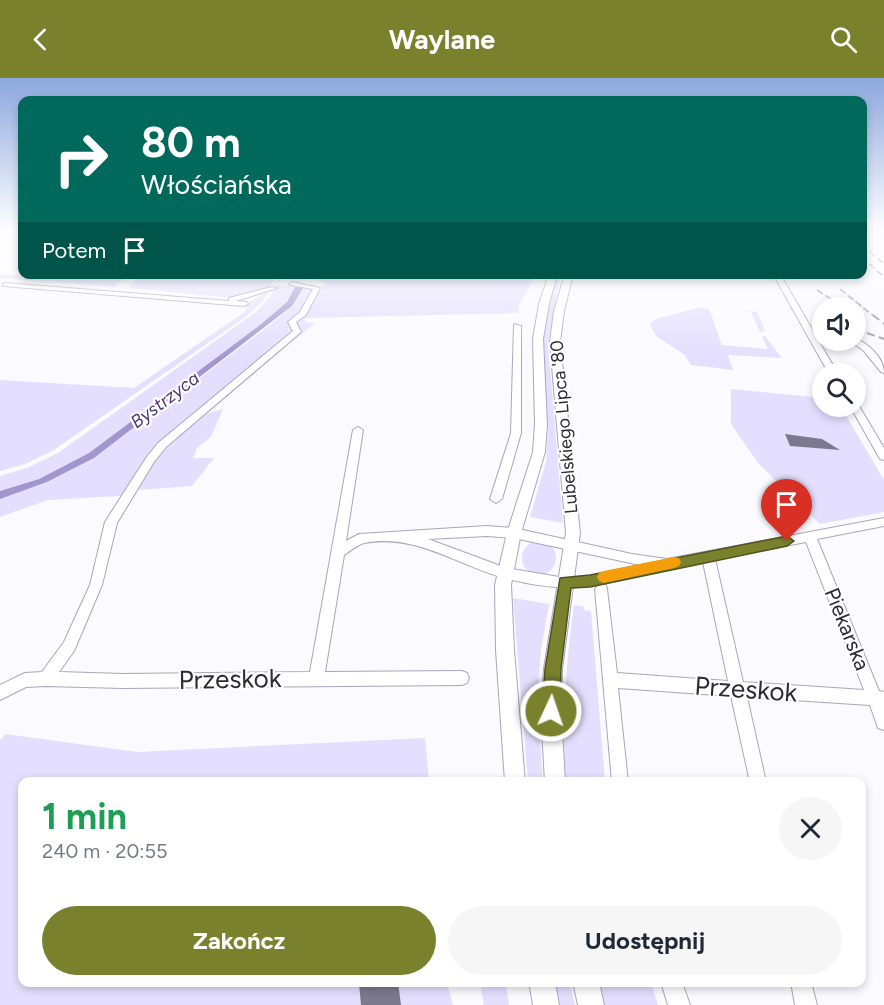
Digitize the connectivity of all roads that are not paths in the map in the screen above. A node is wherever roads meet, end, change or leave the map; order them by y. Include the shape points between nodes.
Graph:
1 (551, 279) edge
2 (568, 279) edge
3 (779, 279) edge
4 (292, 284) dead end
5 (2, 285) edge
6 (274, 288) dead end
7 (220, 302) junction
8 (244, 304) dead end
9 (517, 326) dead end
10 (807, 328) junction
11 (812, 329) edge
12 (866, 348) edge
13 (828, 363) edge
14 (884, 370) edge
15 (860, 417) edge
16 (358, 430) dead end
17 (884, 457) edge
18 (496, 499) dead end
19 (884, 522) edge
20 (514, 533) junction
21 (392, 537) junction
22 (810, 537) junction
23 (572, 545) junction
24 (340, 551) junction
25 (708, 556) junction
26 (675, 562) junction
27 (505, 573) junction
28 (565, 583) junction
29 (601, 589) dead end
30 (317, 677) junction
31 (462, 678) dead end
32 (46, 679) junction
33 (609, 680) junction
34 (738, 688) junction
35 (0, 693) edge
36 (879, 699) edge
37 (884, 722) edge
38 (515, 777) edge
39 (555, 777) edge
40 (619, 777) edge
41 (757, 777) edge
42 (543, 987) edge
43 (587, 987) edge
44 (673, 987) edge
45 (802, 987) edge
46 (546, 1005) edge
47 (591, 1005) edge
48 (679, 1005) edge
49 (806, 1005) edge

1 - 20 main road, Lubelskiego Lipca '80 via 538,339 540,452
2 - 23 main road, Lubelskiego Lipca '80 via 555,342
3 - 10 street
4 - 32 street via 316,287 317,291 292,322 295,334 162,445 150,460 111,522 96,585 69,646
5 - 7 street
6 - 7 street
7 - 8 street
9 - 18 street via 516,433
10 - 11 street
10 - 13 street
12 - 14 street
15 - 17 street
16 - 24 street
19 - 22 street
20 - 21 street
20 - 23 street
20 - 27 main road, Lubelskiego Lipca '80
21 - 24 street via 359,539
21 - 27 street via 434,544
22 - 25 street
22 - 36 street, Piekarska
23 - 26 street via 642,560
23 - 28 main road, Lubelskiego Lipca '80
24 - 30 street
25 - 26 street
25 - 34 street
26 - 28 street
27 - 28 street
27 - 38 main road via 503,629
28 - 39 main road via 553,669
29 - 33 street
30 - 31 street, Przeskok
30 - 32 street, Przeskok
32 - 35 street, Przeskok via 25,680
33 - 34 street, Przeskok
33 - 40 street
34 - 36 street, Przeskok
34 - 41 street
36 - 37 street, Piekarska
42 - 46 main road
43 - 47 main road
44 - 48 street
45 - 49 street

